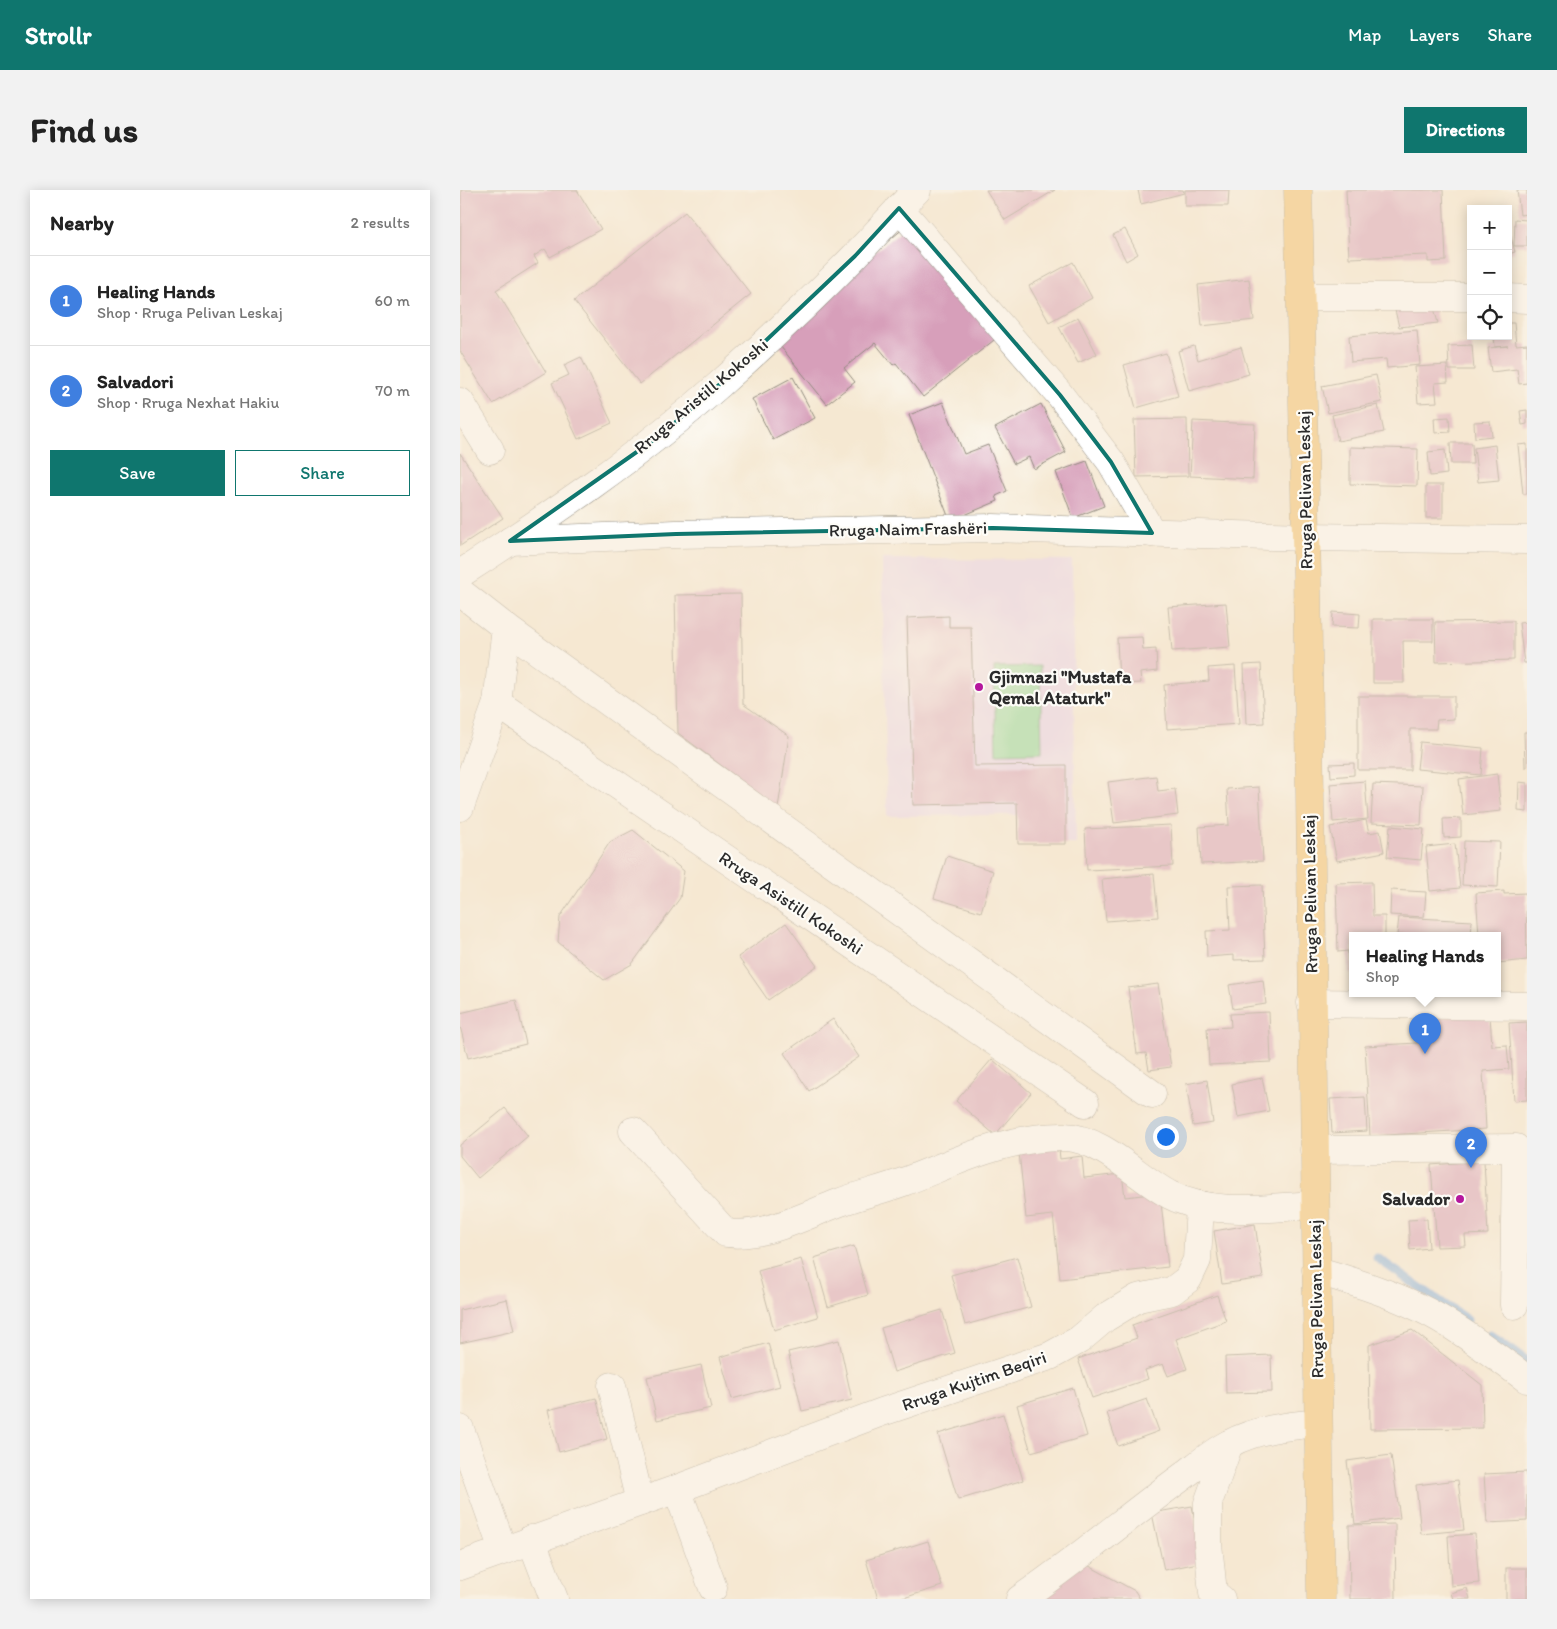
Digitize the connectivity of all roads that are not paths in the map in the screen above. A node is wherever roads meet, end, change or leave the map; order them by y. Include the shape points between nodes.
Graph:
1 (1298, 190) edge
2 (908, 199) edge
3 (1301, 297) junction
4 (1467, 298) edge
5 (1512, 298) edge
6 (1527, 299) edge
7 (460, 402) edge
8 (490, 450) dead end
9 (1152, 533) junction
10 (1306, 537) junction
11 (1527, 540) edge
12 (510, 541) junction
13 (460, 574) edge
14 (460, 592) edge
15 (506, 628) junction
16 (497, 703) junction
17 (460, 808) edge
18 (1311, 1003) junction
19 (1527, 1006) edge
20 (1152, 1094) dead end
21 (1085, 1103) dead end
22 (633, 1132) dead end
23 (1521, 1148) edge
24 (1314, 1150) junction
25 (1200, 1205) junction
26 (1315, 1205) junction
27 (1316, 1270) junction
28 (1514, 1305) dead end
29 (1527, 1379) edge
30 (612, 1386) dead end
31 (1318, 1423) junction
32 (460, 1429) edge
33 (1228, 1444) junction
34 (677, 1489) junction
35 (640, 1502) junction
36 (531, 1539) junction
37 (503, 1550) junction
38 (460, 1566) edge
39 (713, 1588) dead end
40 (554, 1599) edge
41 (1020, 1599) edge
42 (1221, 1599) edge
43 (1321, 1599) edge

1 - 3 main road, Rruga Pelivan Leskaj
2 - 9 street via 1111,462
2 - 12 street, Rruga Aristill Kokoshi via 855,256 720,384 658,437
3 - 4 street
3 - 10 main road, Rruga Pelivan Leskaj
5 - 6 street
7 - 8 street
9 - 10 street, Rruga Naim Frashëri
9 - 12 street, Rruga Naim Frashëri via 993,528 826,530
10 - 11 street, Rruga Naim Frashëri
10 - 18 main road, Rruga Pelivan Leskaj
12 - 13 street, Rruga Aristill Kokoshi
14 - 15 street
15 - 16 street
15 - 20 street
16 - 17 street
16 - 21 street, Rruga Asistill Kokoshi
18 - 19 street
18 - 24 main road, Rruga Pelivan Leskaj
22 - 25 street via 726,1233 744,1235 810,1214 1008,1143 1067,1137 1095,1145 1171,1196
23 - 24 street
23 - 28 street
24 - 26 main road, Rruga Pelivan Leskaj
25 - 26 street via 1228,1209
25 - 34 street, Rruga Kujtim Beqiri via 1197,1260 1188,1279 1172,1291 1138,1298 1105,1318 1079,1340 1050,1356 882,1412
26 - 27 main road, Rruga Pelivan Leskaj
27 - 29 street via 1418,1307
27 - 31 main road, Rruga Pelivan Leskaj
30 - 35 street
31 - 33 street via 1280,1427
31 - 43 main road, Rruga Pelivan Leskaj
32 - 37 street
33 - 41 street
33 - 42 street via 1208,1503 1213,1593
34 - 35 street, Rruga Kujtim Beqiri
34 - 39 street
35 - 36 street, Rruga Kujtim Beqiri
36 - 37 street, Rruga Kujtim Beqiri
36 - 40 street
37 - 38 street, Rruga Kujtim Beqiri

